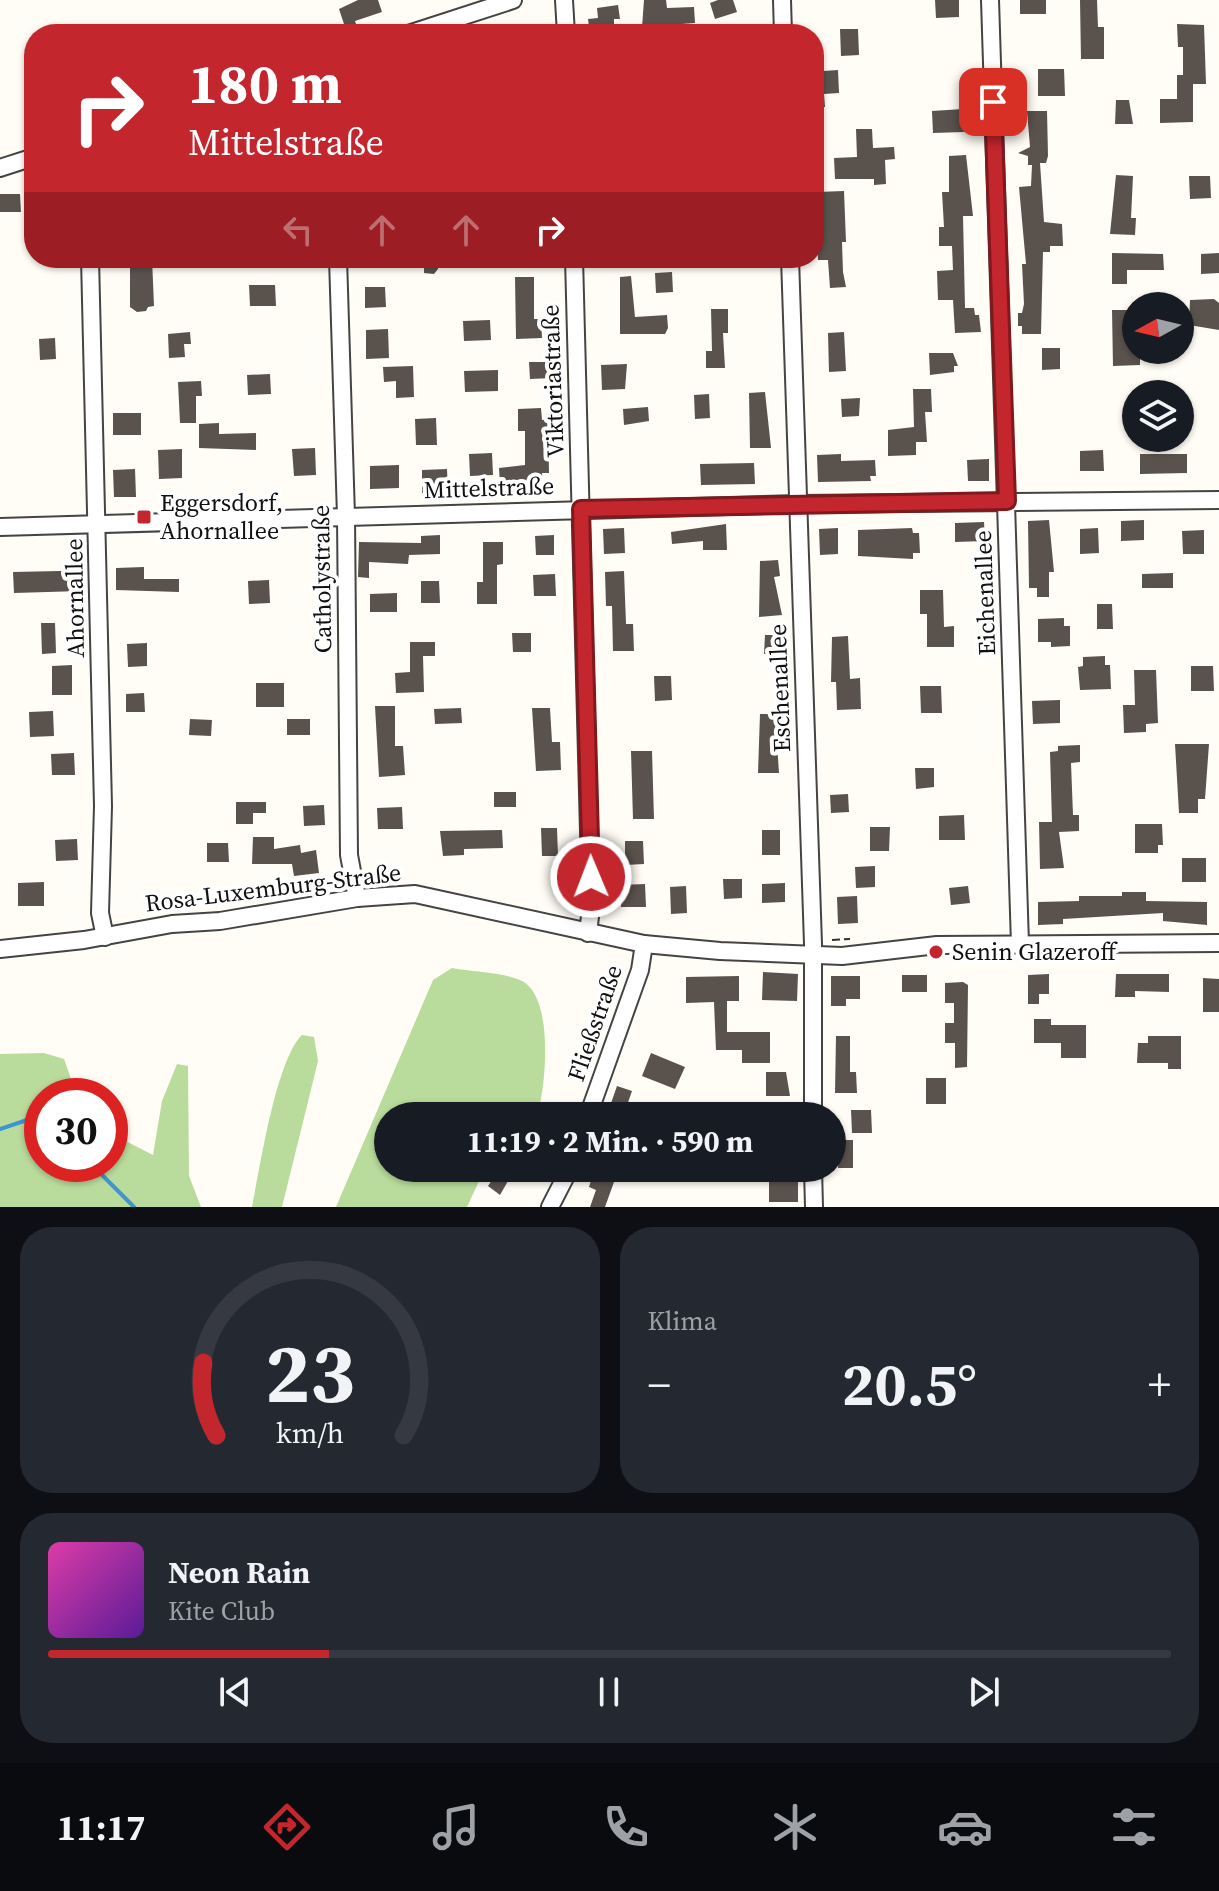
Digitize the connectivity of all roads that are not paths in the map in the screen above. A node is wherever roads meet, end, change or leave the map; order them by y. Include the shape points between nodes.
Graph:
1 (513, 0) edge
2 (564, 0) edge
3 (782, 0) edge
4 (990, 0) edge
5 (439, 24) edge
6 (565, 24) edge
7 (783, 24) edge
8 (24, 160) edge
9 (0, 168) edge
10 (90, 268) edge
11 (338, 268) edge
12 (574, 268) edge
13 (790, 268) edge
14 (1219, 500) edge
15 (1007, 501) junction
16 (798, 504) junction
17 (581, 509) junction
18 (346, 516) junction
19 (97, 524) junction
20 (0, 527) edge
21 (357, 898) junction
22 (588, 933) junction
23 (105, 937) junction
24 (1219, 943) edge
25 (644, 944) junction
26 (1020, 944) junction
27 (0, 949) edge
28 (813, 952) junction
29 (593, 1102) edge
30 (813, 1102) edge
31 (563, 1182) edge
32 (813, 1182) edge
33 (550, 1207) edge
34 (814, 1207) edge

1 - 5 street
2 - 6 street
3 - 7 street
4 - 15 street, Eichenallee
8 - 9 street
10 - 19 street, Ahornallee
11 - 18 street, Catholystraße
12 - 17 street, Viktoriastraße
13 - 16 street, Eschenallee
14 - 15 street, Mittelstraße
15 - 16 street, Mittelstraße
15 - 26 street, Eichenallee
16 - 17 street, Mittelstraße
16 - 28 street, Eschenallee
17 - 18 street, Mittelstraße
17 - 22 street, Viktoriastraße
18 - 19 street, Mittelstraße
18 - 21 street, Catholystraße via 349,855
19 - 20 street, Mittelstraße
19 - 23 street, Ahornallee via 100,913
21 - 22 street, Rosa-Luxemburg-Straße via 440,897
21 - 23 street, Rosa-Luxemburg-Straße
22 - 25 street, Rosa-Luxemburg-Straße
23 - 27 street, Rosa-Luxemburg-Straße
24 - 26 street, Rosa-Luxemburg-Straße
25 - 28 street, Rosa-Luxemburg-Straße
25 - 29 street, Fließstraße via 640,970
26 - 28 street, Rosa-Luxemburg-Straße via 937,945 871,955
28 - 30 street, Eschenallee
31 - 33 street
32 - 34 street

